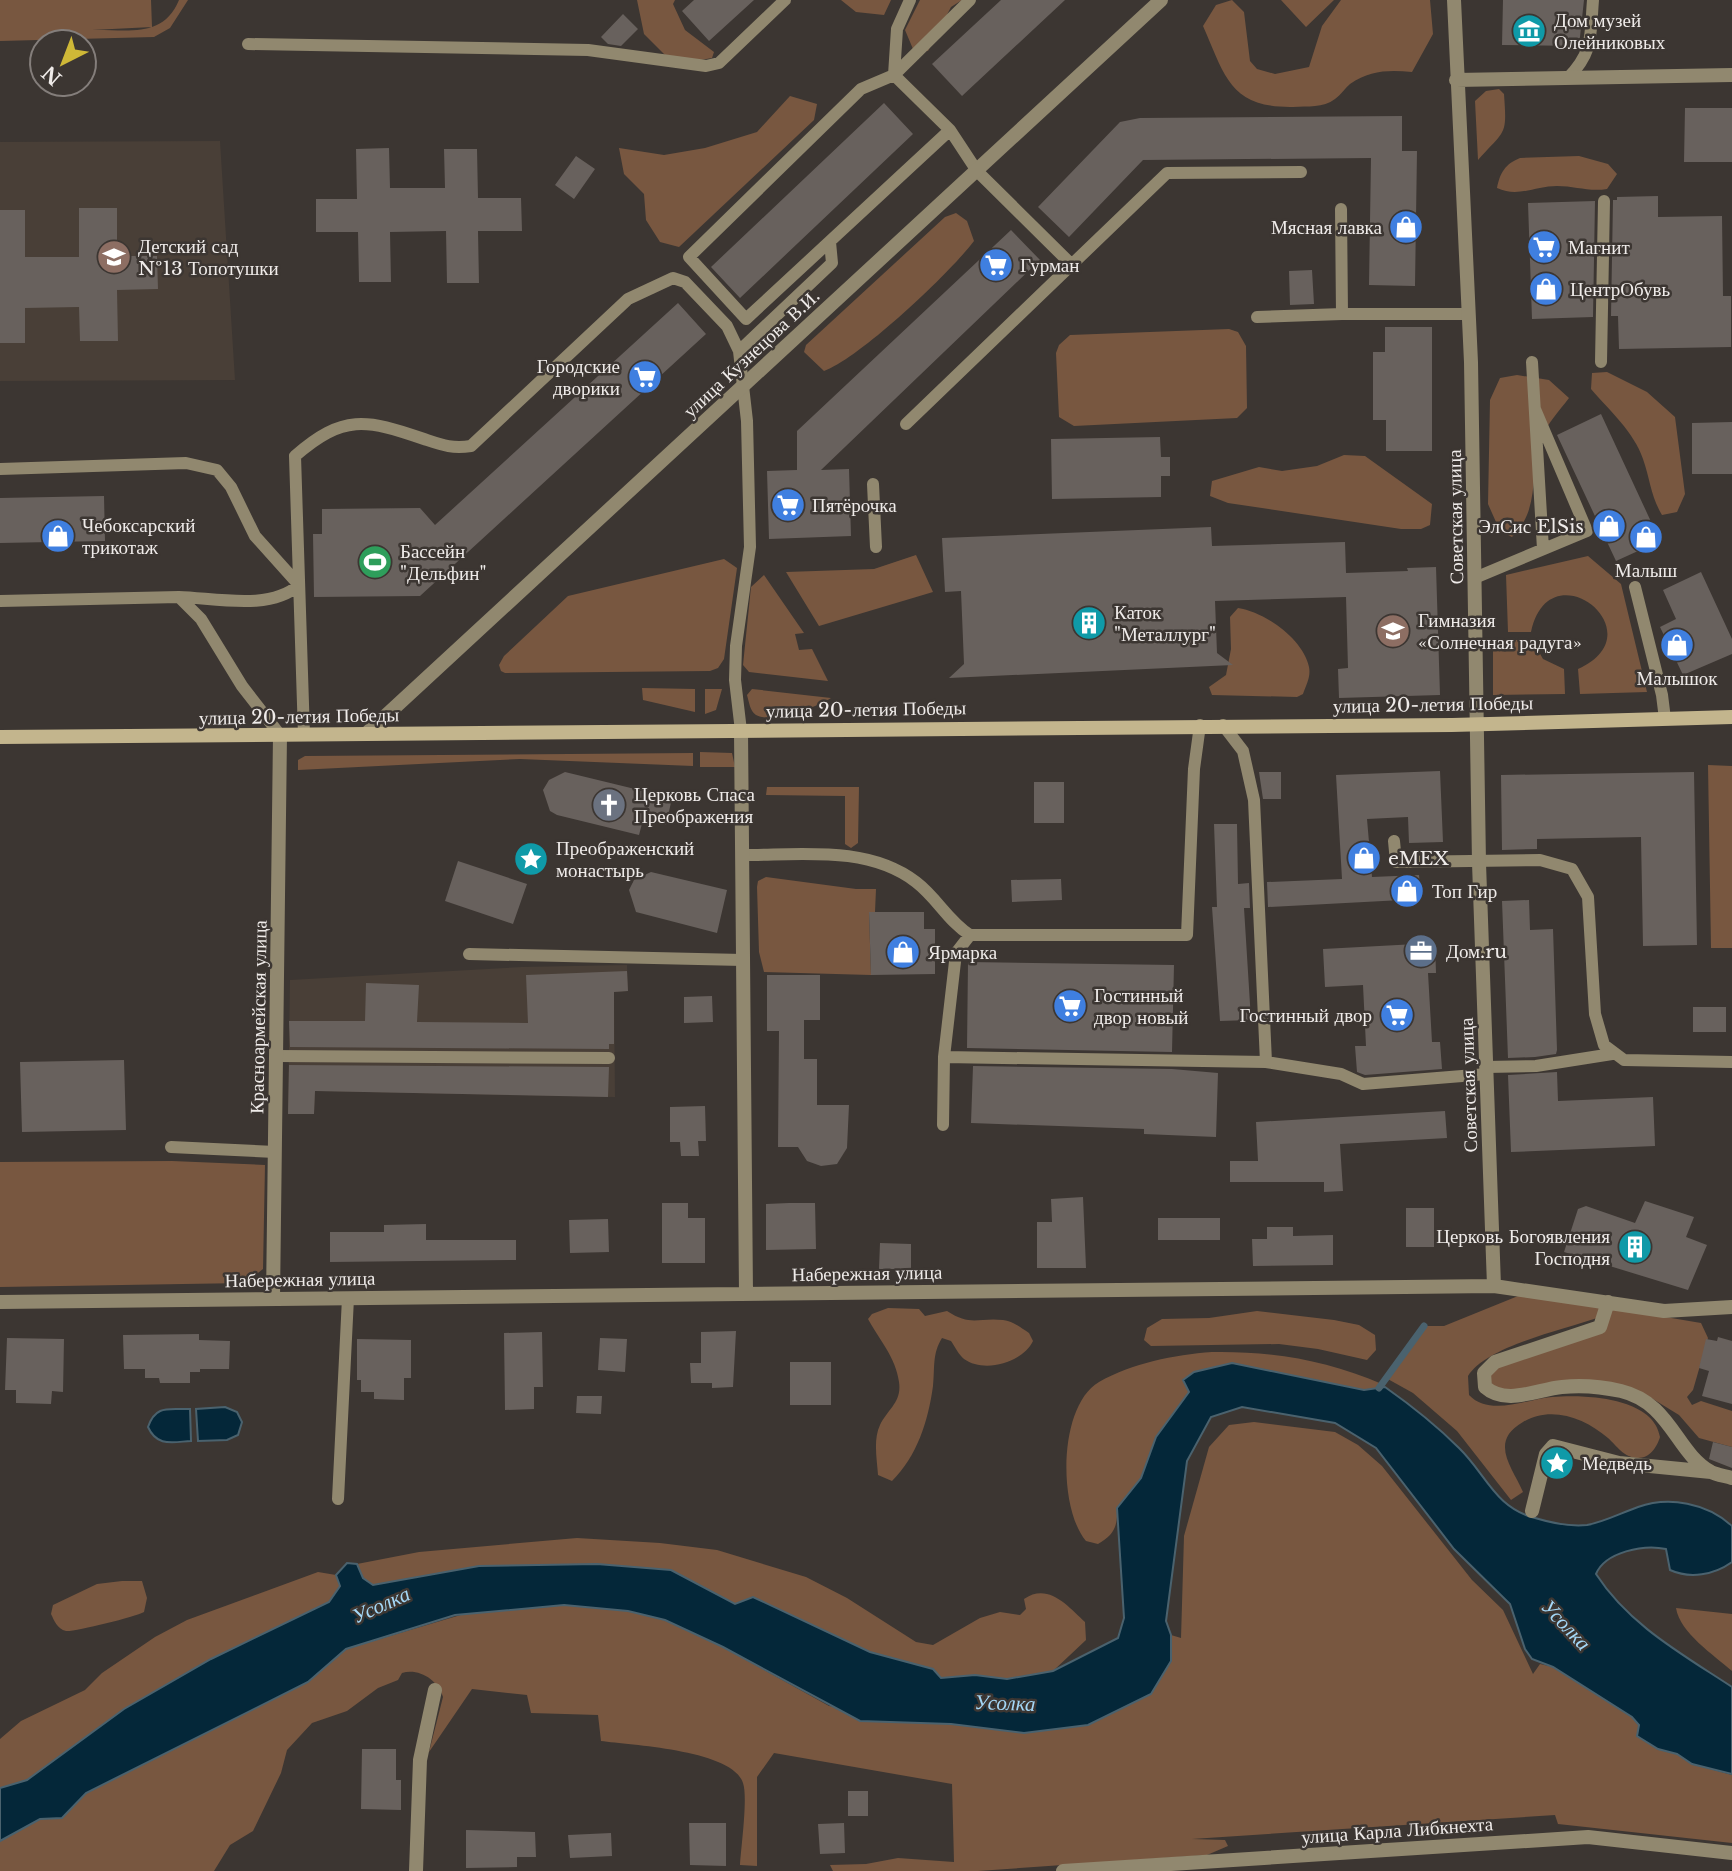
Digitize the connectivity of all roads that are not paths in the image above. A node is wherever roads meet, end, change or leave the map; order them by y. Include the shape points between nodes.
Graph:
1 (785, 0) edge
2 (910, 0) edge
3 (970, 0) edge
4 (1161, 0) edge
5 (1454, 0) edge
6 (1592, 0) edge
7 (248, 44) dead end
8 (894, 75) junction
9 (1732, 75) edge
10 (1568, 78) junction
11 (1456, 80) junction
12 (950, 130) junction
13 (978, 171) junction
14 (1301, 172) dead end
15 (1604, 201) dead end
16 (1341, 209) dead end
17 (830, 242) junction
18 (1071, 264) junction
19 (1342, 314) junction
20 (1469, 314) junction
21 (1258, 317) dead end
22 (739, 351) junction
23 (1532, 362) dead end
24 (1601, 362) dead end
25 (743, 387) junction
26 (1535, 410) junction
27 (906, 424) dead end
28 (0, 469) edge
29 (873, 484) dead end
30 (876, 547) dead end
31 (1543, 549) junction
32 (1477, 577) junction
33 (299, 585) junction
34 (1634, 587) dead end
35 (179, 597) junction
36 (0, 601) edge
37 (1732, 717) edge
38 (1664, 719) junction
39 (1476, 724) junction
40 (1200, 725) junction
41 (1223, 725) junction
42 (741, 731) junction
43 (366, 734) junction
44 (304, 735) junction
45 (280, 736) junction
46 (0, 737) edge
47 (1394, 841) dead end
48 (743, 855) junction
49 (1479, 863) junction
50 (970, 935) junction
51 (469, 954) dead end
52 (743, 960) junction
53 (1612, 1054) junction
54 (276, 1056) junction
55 (944, 1057) junction
56 (609, 1058) dead end
57 (1266, 1062) junction
58 (1732, 1062) edge
59 (1486, 1071) junction
60 (943, 1125) dead end
61 (172, 1147) dead end
62 (275, 1152) junction
63 (1494, 1286) junction
64 (746, 1294) junction
65 (348, 1298) junction
66 (273, 1299) junction
67 (0, 1301) edge
68 (1608, 1302) junction
69 (1732, 1307) edge
70 (1711, 1472) junction
71 (1732, 1478) edge
72 (338, 1499) dead end
73 (1532, 1511) dead end
74 (435, 1690) dead end
75 (1732, 1853) edge
76 (416, 1871) edge
77 (1063, 1871) edge

1 - 7 lane via 725,58 706,66 588,50
2 - 8 lane via 897,29
3 - 8 lane
4 - 13 street, улица Кузнецова В.И.
5 - 11 street, Советская улица
6 - 10 lane via 1585,61
8 - 12 lane
8 - 17 lane via 861,89 689,257 746,319
9 - 10 street
10 - 11 street
11 - 20 street, Советская улица
12 - 13 lane
12 - 17 lane
13 - 18 lane
13 - 25 street, улица Кузнецова В.И.
14 - 18 lane via 1167,173
15 - 24 lane
16 - 19 lane
17 - 22 lane via 832,263
18 - 27 lane
19 - 20 lane
19 - 21 lane
20 - 32 street, Советская улица
22 - 25 lane
22 - 33 lane via 727,326 685,282 673,278 628,299 471,446 450,449 386,426 347,424 319,435 295,456
23 - 26 lane
25 - 42 lane via 750,547 736,646
25 - 43 street, улица Кузнецова В.И.
26 - 31 lane
26 - 31 lane via 1587,531
28 - 33 lane via 186,463 217,470 231,487 255,536
29 - 30 lane
31 - 32 lane
32 - 39 street, Советская улица
33 - 35 lane via 287,596 268,600
33 - 44 lane
34 - 38 lane
35 - 36 lane
35 - 45 lane via 201,619 242,686
37 - 38 street, улица 20-летия Победы
38 - 39 street, улица 20-летия Победы
39 - 41 street, улица 20-летия Победы
39 - 49 street, Советская улица
40 - 41 street, улица 20-летия Победы
40 - 42 street, улица 20-летия Победы
40 - 50 lane via 1187,934
41 - 57 lane via 1243,751 1254,800
42 - 43 street, улица 20-летия Победы
42 - 48 street
43 - 44 street, улица 20-летия Победы
44 - 45 street, улица 20-летия Победы
45 - 46 street, улица 20-летия Победы
45 - 54 street, Красноармейская улица
47 - 49 lane via 1396,862
48 - 50 lane via 856,856 886,864 915,881
48 - 52 street
49 - 53 lane via 1540,860 1572,869 1588,897 1595,1014 1599,1035
49 - 59 street, Советская улица
50 - 55 lane via 956,953
51 - 52 lane
52 - 64 street
53 - 58 lane via 1624,1060
53 - 59 lane
54 - 56 lane
54 - 62 street, Красноармейская улица
55 - 57 lane
55 - 60 lane
57 - 59 lane via 1342,1074 1363,1084
59 - 63 street, Советская улица
61 - 62 lane
62 - 66 street, Красноармейская улица
63 - 64 street, Набережная улица
63 - 68 street, Набережная улица
64 - 65 street, Набережная улица
65 - 66 street, Набережная улица
65 - 72 lane
66 - 67 street, Набережная улица
68 - 69 street, Набережная улица via 1664,1311
68 - 70 street via 1600,1327 1496,1362 1483,1373 1485,1387 1493,1394 1508,1396 1564,1387 1627,1393 1659,1413
70 - 71 street
70 - 73 street via 1619,1463 1553,1446 1546,1454
74 - 76 street via 420,1760
75 - 77 street, улица Карла Либкнехта via 1587,1837

